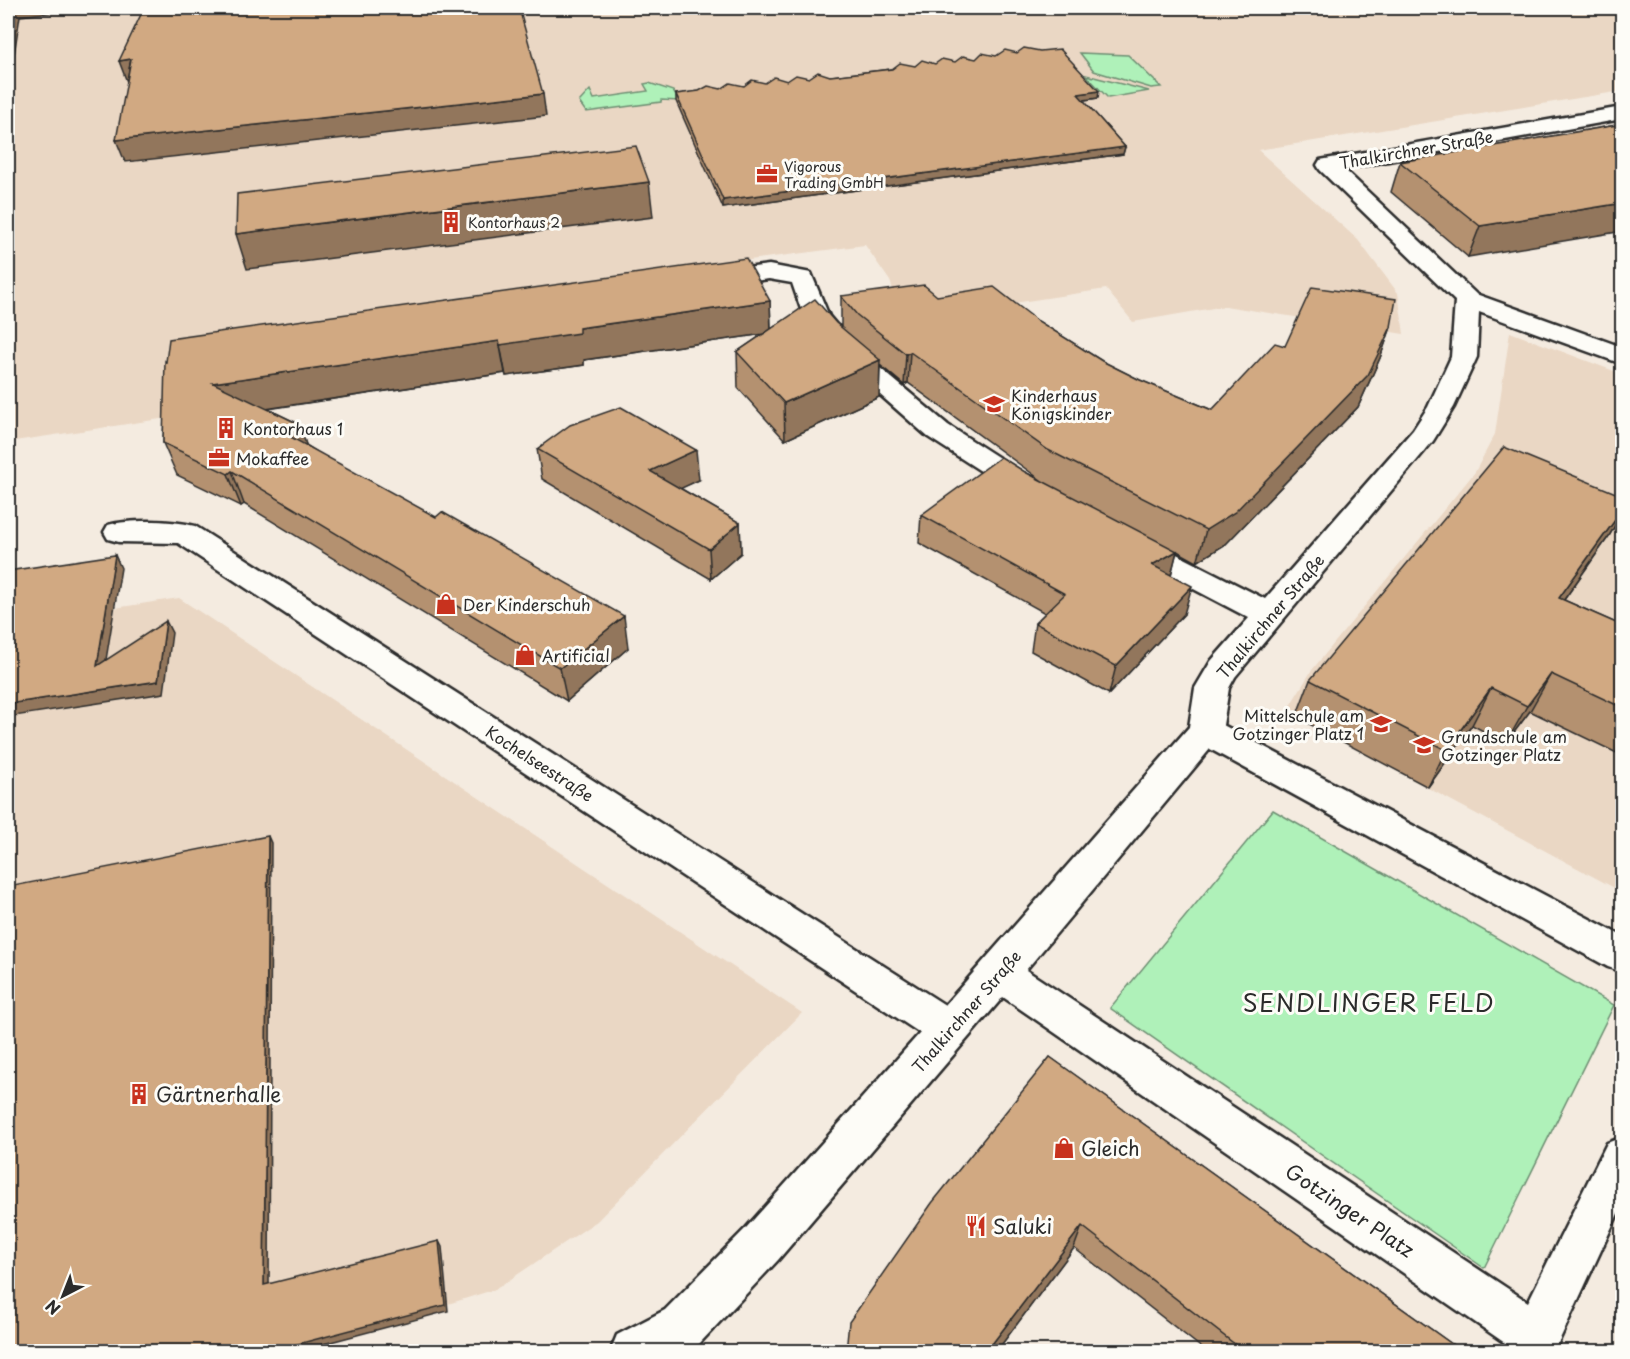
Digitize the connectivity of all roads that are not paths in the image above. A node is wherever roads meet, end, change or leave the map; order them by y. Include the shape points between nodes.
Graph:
1 (1623, 112) edge
2 (681, 284) edge
3 (1467, 298) junction
4 (1623, 356) edge
5 (1051, 501) edge
6 (119, 532) dead end
7 (1110, 533) edge
8 (1269, 615) junction
9 (1205, 731) junction
10 (1623, 955) edge
11 (999, 973) junction
12 (950, 1030) junction
13 (1623, 1158) edge
14 (688, 1339) edge
15 (633, 1352) edge

1 - 3 street, Thalkirchner Straße via 1328,165
2 - 5 street via 769,272 802,278 817,318 846,352 886,388 965,450
3 - 4 street
3 - 8 street, Thalkirchner Straße via 1464,357 1441,408 1424,435
6 - 12 street, Kochelseestraße via 184,533
7 - 8 street
8 - 9 street, Thalkirchner Straße via 1223,669 1212,688
9 - 10 street
9 - 11 street, Thalkirchner Straße
11 - 12 street, Thalkirchner Straße
11 - 13 street, Gotzinger Platz via 1537,1336
12 - 14 street, Thalkirchner Straße via 762,1244
14 - 15 street, Thalkirchner Straße

